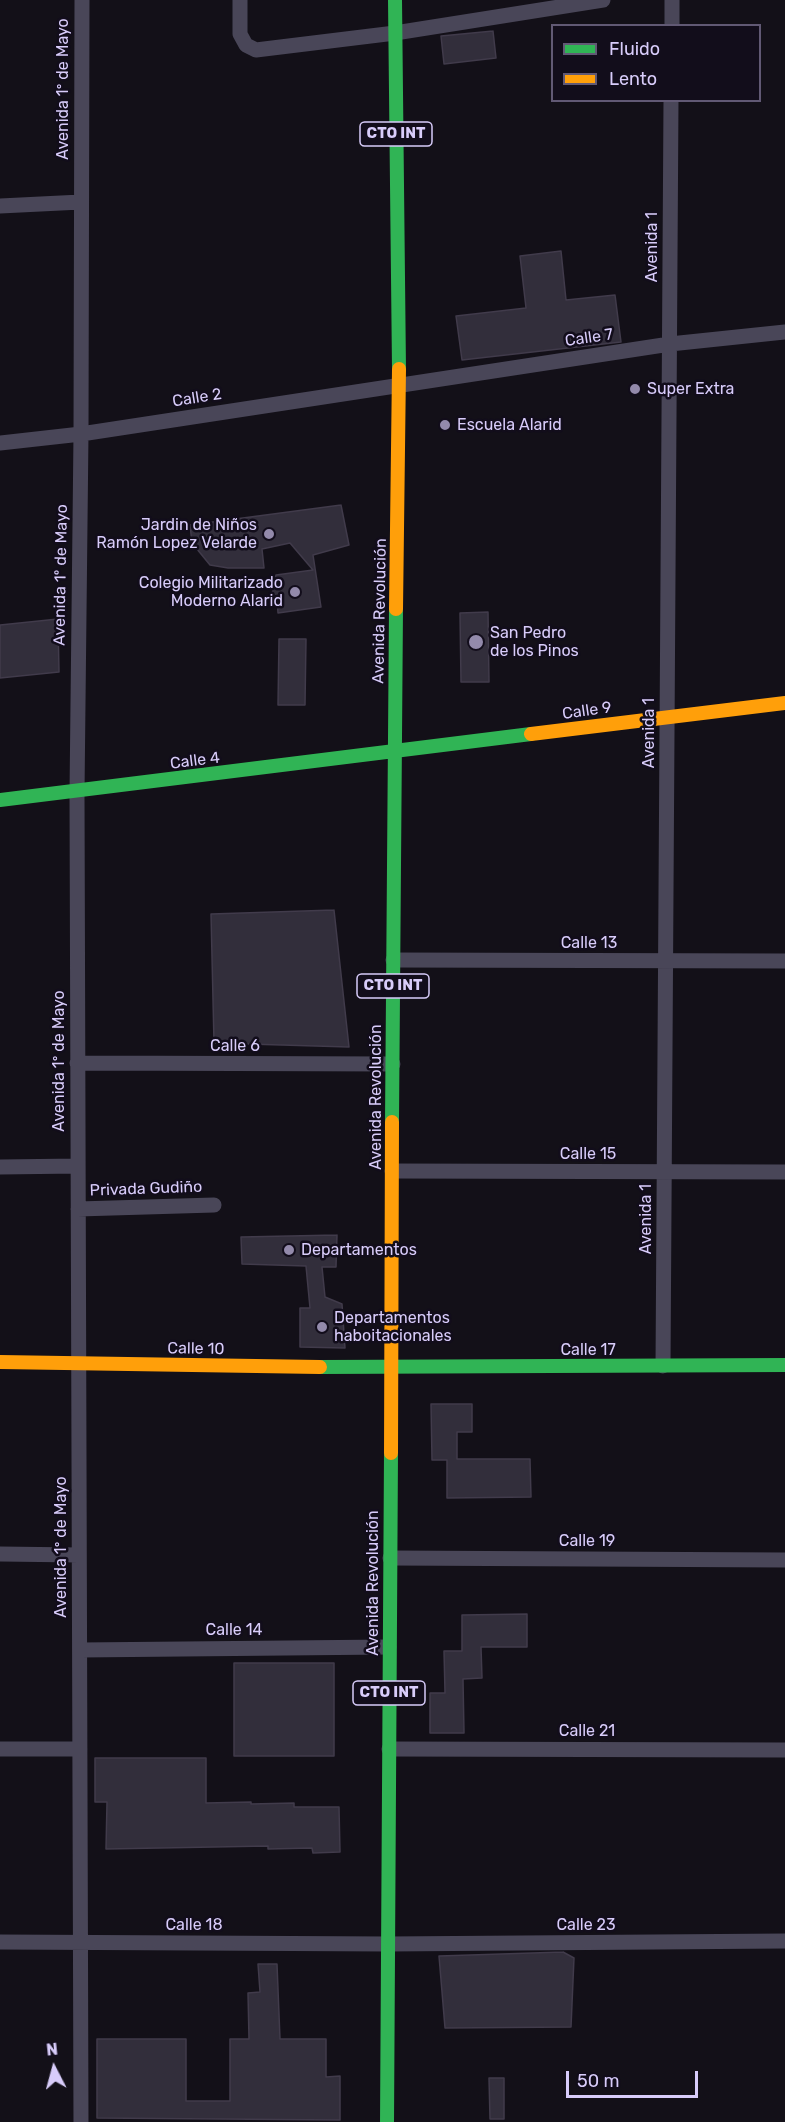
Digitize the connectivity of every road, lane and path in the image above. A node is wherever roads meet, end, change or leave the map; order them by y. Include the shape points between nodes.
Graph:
1 (81, 0) edge
2 (240, 0) edge
3 (395, 0) edge
4 (603, 0) edge
5 (672, 0) edge
6 (672, 24) edge
7 (395, 33) junction
8 (671, 102) edge
9 (81, 202) junction
10 (0, 206) edge
11 (785, 332) edge
12 (670, 344) junction
13 (399, 384) junction
14 (81, 434) junction
15 (0, 443) edge
16 (785, 703) edge
17 (667, 717) junction
18 (394, 753) junction
19 (76, 793) junction
20 (0, 800) edge
21 (393, 960) junction
22 (666, 961) junction
23 (785, 961) edge
24 (77, 1063) junction
25 (393, 1064) junction
26 (78, 1166) junction
27 (0, 1167) edge
28 (392, 1171) junction
29 (664, 1172) junction
30 (785, 1172) edge
31 (214, 1205) dead end
32 (78, 1209) junction
33 (0, 1362) edge
34 (79, 1364) junction
35 (785, 1365) edge
36 (663, 1366) junction
37 (391, 1368) junction
38 (0, 1554) edge
39 (79, 1554) junction
40 (390, 1558) junction
41 (785, 1560) edge
42 (389, 1647) junction
43 (80, 1650) junction
44 (0, 1749) edge
45 (80, 1749) junction
46 (389, 1749) junction
47 (785, 1750) edge
48 (785, 1941) edge
49 (0, 1942) edge
50 (81, 1943) junction
51 (388, 1944) junction
52 (81, 2122) edge
53 (387, 2122) edge

1 - 9 street, Avenida 1º de Mayo
2 - 7 street via 240,34 246,45 256,50
3 - 7 main road, Avenida Revolución / CTO INT
4 - 7 street
5 - 6 street
7 - 13 main road, Avenida Revolución / CTO INT
8 - 12 street, Avenida 1
9 - 10 street
9 - 14 street, Avenida 1º de Mayo
11 - 12 street, Calle 7
12 - 13 street, Calle 7
12 - 17 street, Avenida 1
13 - 14 street, Calle 2
13 - 18 main road, Avenida Revolución / CTO INT
14 - 15 street, Calle 2
14 - 19 street, Avenida 1º de Mayo
16 - 17 main road, Calle 9
17 - 18 main road, Calle 9
17 - 22 street, Avenida 1
18 - 19 main road, Calle 4
18 - 21 main road, Avenida Revolución / CTO INT
19 - 20 main road, Calle 4
19 - 24 street, Avenida 1º de Mayo
21 - 22 street, Calle 13
21 - 25 main road, Avenida Revolución / CTO INT
22 - 23 street, Calle 13
22 - 29 street, Avenida 1
24 - 25 street, Calle 6
24 - 26 street, Avenida 1º de Mayo
25 - 28 main road, Avenida Revolución / CTO INT
26 - 27 street
26 - 32 street, Avenida 1º de Mayo
28 - 29 street, Calle 15
28 - 37 main road, Avenida Revolución / CTO INT
29 - 30 street, Calle 15
29 - 36 street, Avenida 1
31 - 32 street, Privada Gudiño
32 - 34 street, Avenida 1º de Mayo
33 - 34 main road, Calle 10
34 - 37 main road, Calle 10
34 - 39 street, Avenida 1º de Mayo
35 - 36 main road, Calle 17
36 - 37 main road, Calle 17
37 - 40 main road, Avenida Revolución / CTO INT
38 - 39 street
39 - 43 street, Avenida 1º de Mayo
40 - 41 street, Calle 19
40 - 42 main road, Avenida Revolución / CTO INT
42 - 43 street, Calle 14
42 - 46 main road, Avenida Revolución / CTO INT
43 - 45 street, Avenida 1º de Mayo
44 - 45 street
45 - 50 street, Avenida 1º de Mayo
46 - 47 street, Calle 21
46 - 51 main road, Avenida Revolución / CTO INT
48 - 51 street, Calle 23
49 - 50 street, Calle 18
50 - 51 street, Calle 18
50 - 52 street, Avenida 1º de Mayo
51 - 53 main road, Avenida Revolución / CTO INT

